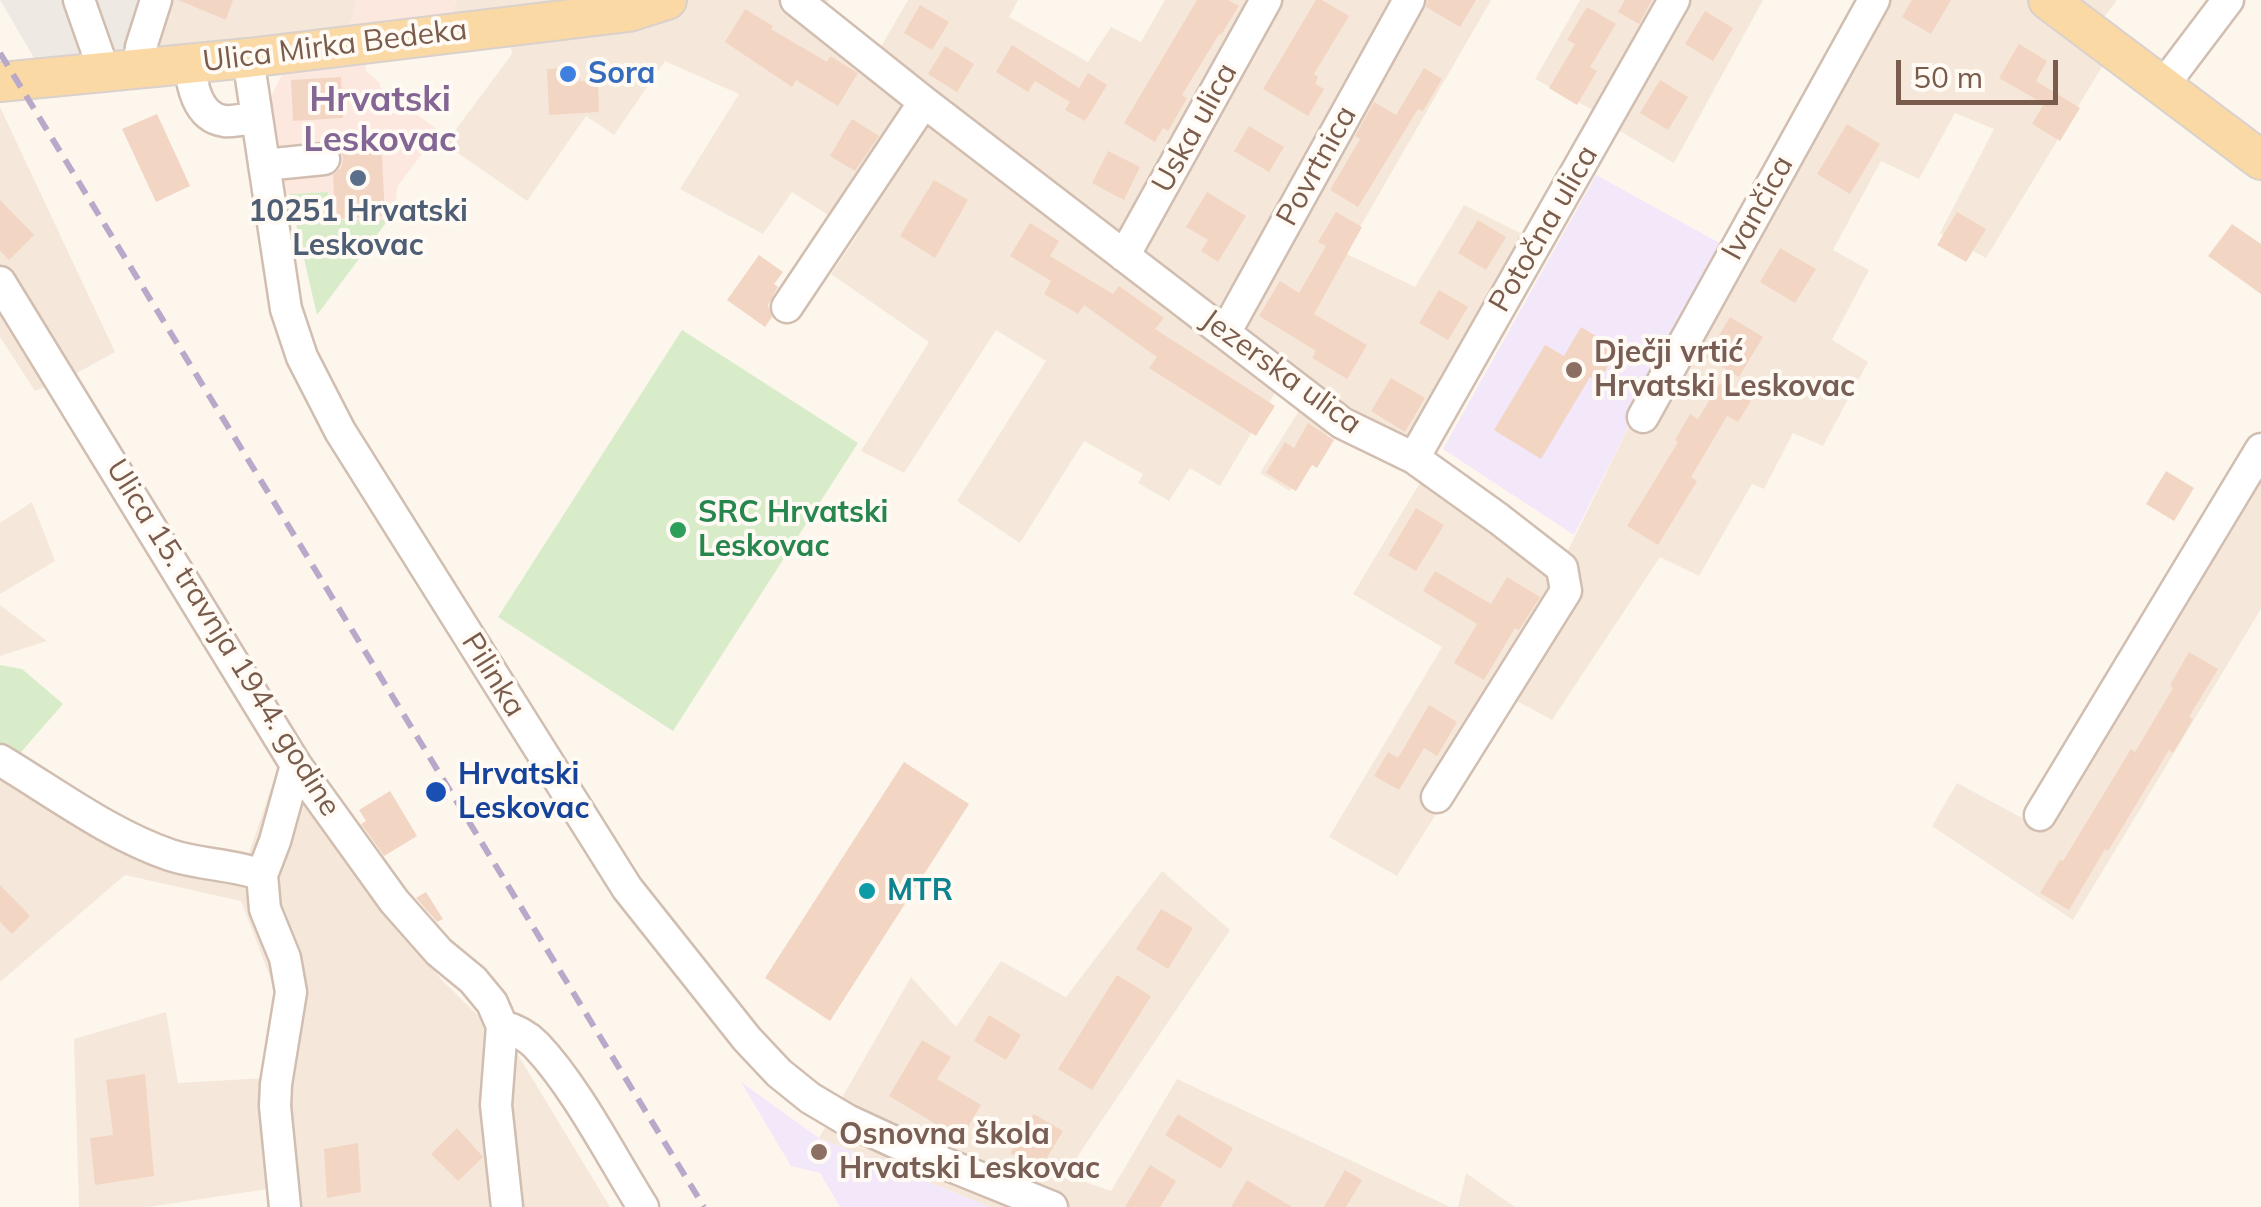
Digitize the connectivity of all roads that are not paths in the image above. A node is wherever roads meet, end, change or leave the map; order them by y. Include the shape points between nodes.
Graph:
1 (79, 0) edge
2 (156, 0) edge
3 (667, 0) edge
4 (796, 0) edge
5 (1266, 0) edge
6 (1409, 0) edge
7 (1674, 0) edge
8 (1874, 0) edge
9 (2048, 0) edge
10 (2228, 0) edge
11 (569, 10) edge
12 (248, 58) junction
13 (189, 63) junction
14 (121, 70) junction
15 (0, 82) edge
16 (2163, 86) junction
17 (924, 102) junction
18 (256, 117) junction
19 (324, 159) dead end
20 (2261, 160) edge
21 (264, 165) junction
22 (1124, 256) junction
23 (0, 282) edge
24 (787, 308) dead end
25 (1225, 332) junction
26 (1643, 417) dead end
27 (2261, 449) edge
28 (1414, 458) junction
29 (0, 760) edge
30 (296, 764) junction
31 (1437, 797) dead end
32 (2040, 815) dead end
33 (262, 875) junction
34 (502, 1026) junction
35 (284, 1207) edge
36 (507, 1207) edge
37 (643, 1207) edge
38 (1052, 1207) edge

1 - 14 street
2 - 14 street via 140,47
3 - 11 main road, Ulica Mirka Bedeka via 630,12
4 - 17 street, Jezerska ulica
5 - 22 street, Uska ulica
6 - 25 street, Povrtnica
7 - 28 street, Potočna ulica
8 - 26 street, Ivančica
9 - 16 main road
10 - 16 street
11 - 12 main road, Ulica Mirka Bedeka
12 - 13 main road, Ulica Mirka Bedeka
12 - 18 street, Pilinka
13 - 14 main road, Ulica Mirka Bedeka
13 - 18 street via 197,100 211,115 232,121
14 - 15 main road, Ulica Mirka Bedeka
16 - 20 main road
17 - 22 street, Jezerska ulica
17 - 24 street
18 - 21 street, Pilinka
19 - 21 street
21 - 38 street, Pilinka via 286,309 302,357 340,431 627,888 747,1039 810,1098 914,1152
22 - 25 street, Jezerska ulica
23 - 30 street, Ulica 15. travnja 1944. godine
25 - 28 street, Jezerska ulica via 1342,422
27 - 32 street
28 - 31 street, Jezerska ulica via 1562,568 1566,591
29 - 33 street via 125,836 173,856
30 - 33 street
30 - 34 street, Ulica 15. travnja 1944. godine via 394,901 492,1003
33 - 35 street via 291,992 274,1106
34 - 36 street via 496,1105
34 - 37 street via 545,1056

